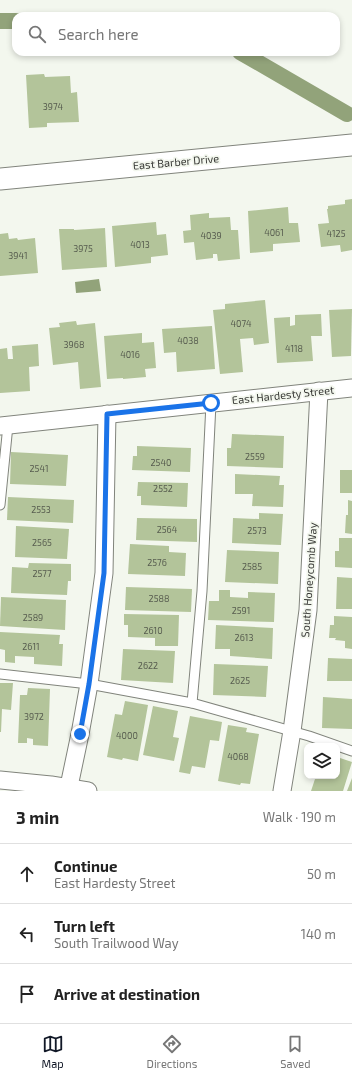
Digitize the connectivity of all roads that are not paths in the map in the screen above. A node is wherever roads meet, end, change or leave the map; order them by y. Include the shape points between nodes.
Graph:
1 (352, 145) edge
2 (0, 179) edge
3 (352, 388) edge
4 (319, 391) junction
5 (211, 403) junction
6 (107, 414) junction
7 (4, 426) edge
8 (0, 506) edge
9 (0, 674) edge
10 (89, 684) junction
11 (192, 703) junction
12 (292, 731) junction
13 (352, 751) edge
14 (0, 780) edge
15 (68, 790) edge
16 (88, 791) edge
17 (282, 791) edge

1 - 2 street, East Barber Drive
3 - 4 street, East Hardesty Street
4 - 5 street, East Hardesty Street
4 - 12 street, South Honeycomb Way via 308,610
5 - 6 street, East Hardesty Street
5 - 11 lane via 202,591
6 - 7 street, East Hardesty Street
6 - 10 street via 104,573
7 - 8 lane
9 - 10 lane
10 - 11 lane
10 - 15 street
11 - 12 lane
12 - 13 lane
12 - 17 street, South Honeycomb Way
14 - 15 street via 37,783
15 - 16 street

